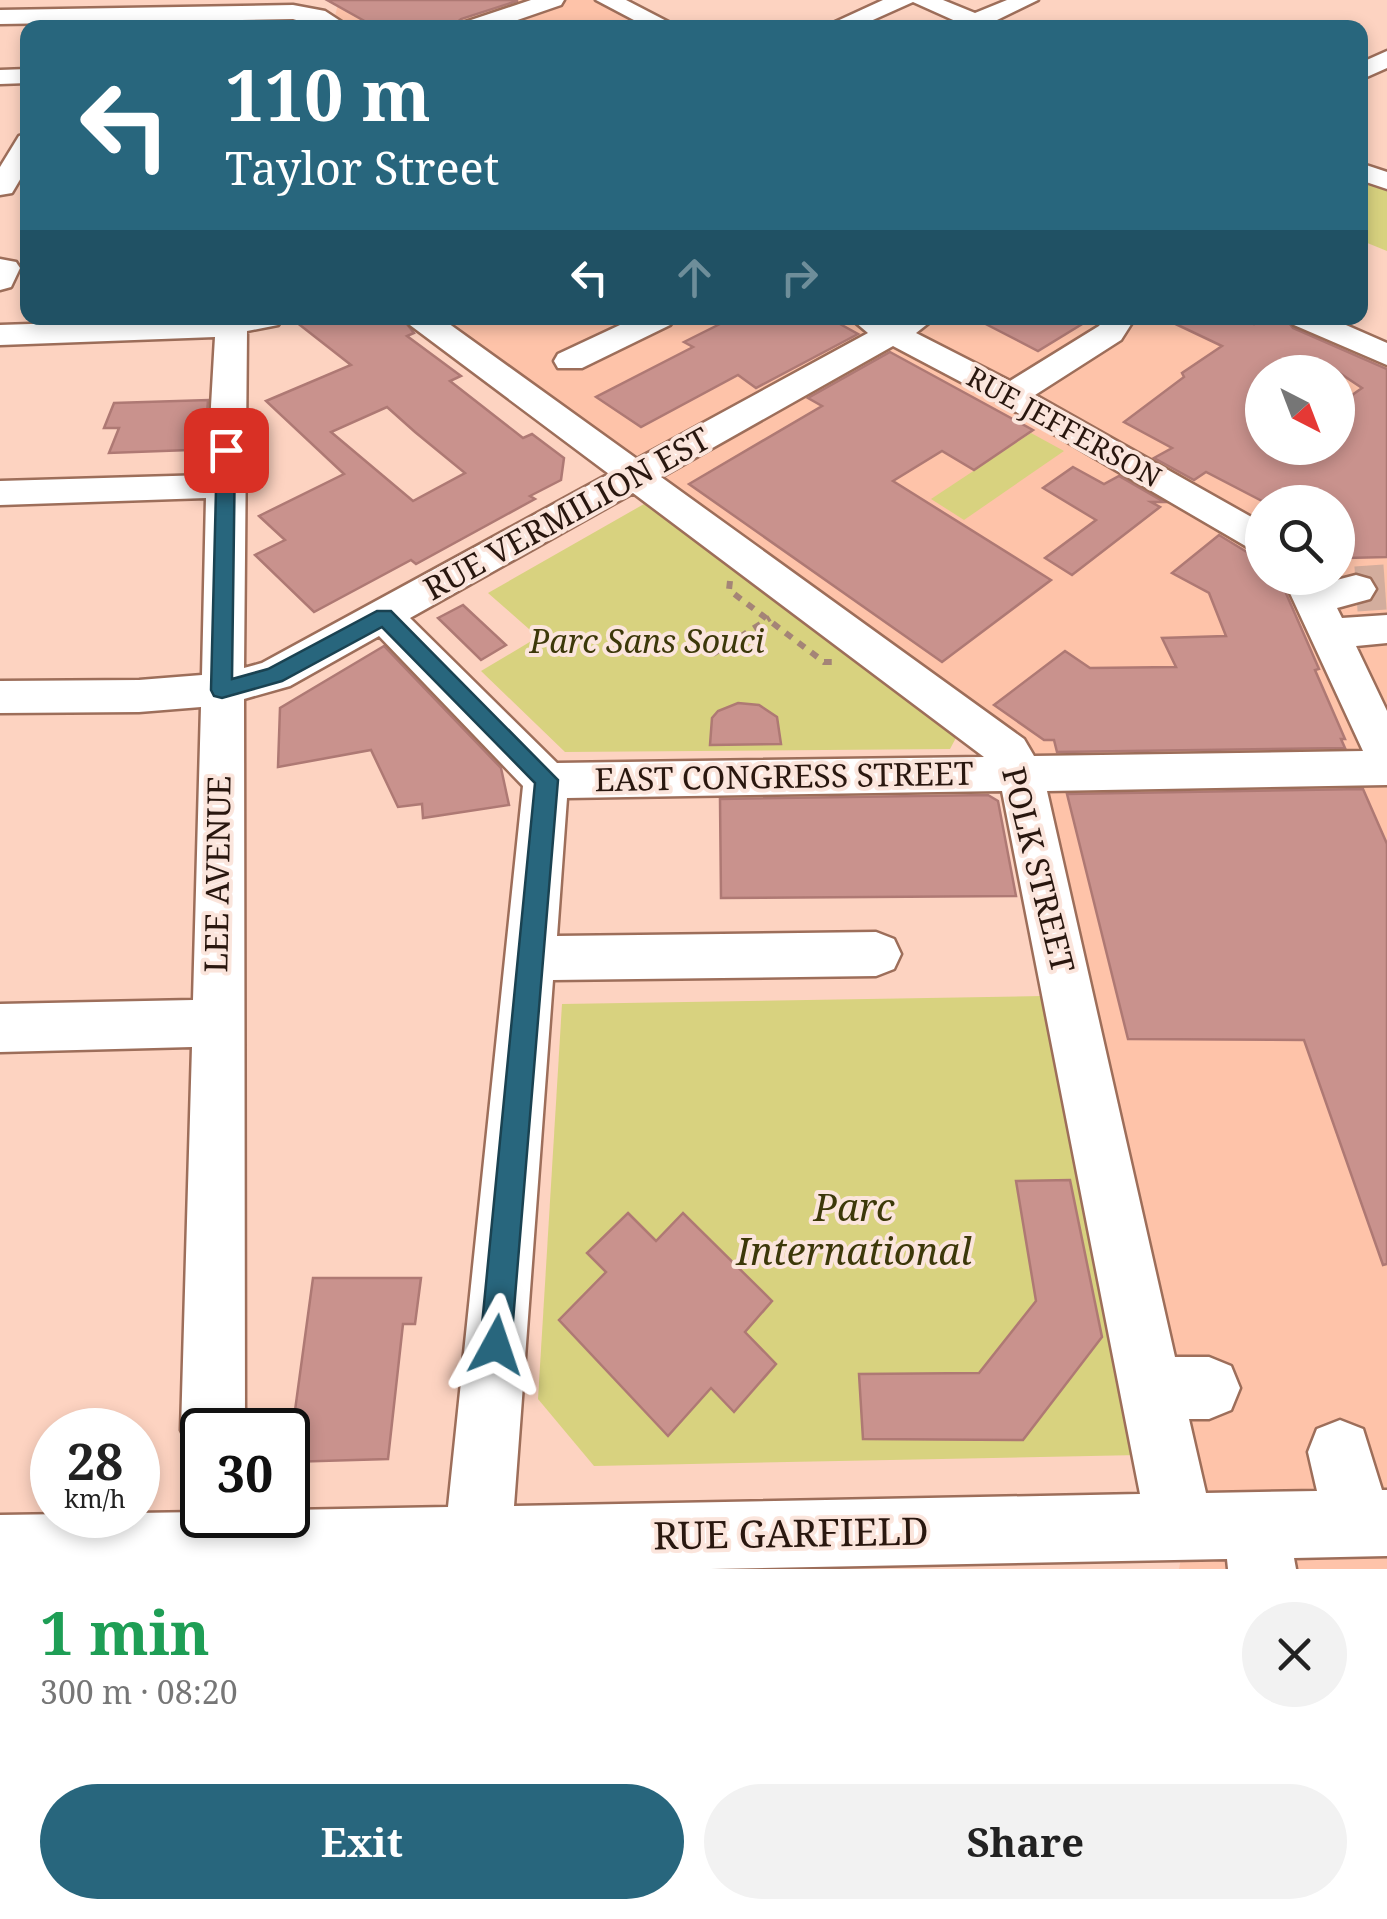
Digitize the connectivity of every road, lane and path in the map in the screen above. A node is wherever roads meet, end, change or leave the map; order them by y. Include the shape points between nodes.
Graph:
1 (553, 0) edge
2 (608, 0) edge
3 (903, 0) edge
4 (923, 0) edge
5 (1027, 0) edge
6 (240, 6) edge
7 (83, 8) edge
8 (318, 14) edge
9 (0, 17) edge
10 (494, 20) edge
11 (652, 20) edge
12 (854, 20) edge
13 (974, 20) edge
14 (991, 20) edge
15 (0, 268) edge
16 (0, 281) edge
17 (174, 325) edge
18 (243, 325) edge
19 (431, 325) edge
20 (645, 325) edge
21 (888, 325) edge
22 (894, 325) edge
23 (1115, 325) edge
24 (1320, 325) edge
25 (0, 335) edge
26 (1387, 356) edge
27 (570, 361) dead end
28 (1011, 395) junction
29 (637, 475) junction
30 (224, 486) junction
31 (0, 493) edge
32 (1245, 529) edge
33 (1376, 588) tunnel mouth
34 (1315, 604) edge
35 (780, 612) dead end
36 (384, 616) junction
37 (1387, 629) tunnel mouth
38 (713, 654) dead end
39 (222, 690) junction
40 (0, 697) edge
41 (1387, 756) edge
42 (1387, 768) edge
43 (1021, 773) junction
44 (546, 780) junction
45 (876, 954) dead end
46 (530, 958) junction
47 (216, 1022) junction
48 (0, 1028) edge
49 (212, 1408) edge
50 (1340, 1452) dead end
51 (1372, 1524) edge
52 (1180, 1527) junction
53 (478, 1539) junction
54 (195, 1541) edge
55 (1258, 1547) edge
56 (0, 1549) edge
57 (1104, 1549) edge

1 - 10 street
2 - 11 street
3 - 12 street
4 - 13 street
5 - 14 street
6 - 7 street
6 - 8 street
7 - 9 street
15 - 16 street via 6,268
17 - 25 street
18 - 30 street, LEE AVENUE
19 - 29 street, POLK STREET
20 - 27 street
21 - 29 street, RUE VERMILION EST
22 - 28 street, RUE JEFFERSON
23 - 28 street
24 - 26 street
28 - 32 street, RUE JEFFERSON
29 - 36 street, RUE VERMILION EST
29 - 43 street, POLK STREET via 985,731
30 - 31 street
30 - 39 street, LEE AVENUE
33 - 34 street
34 - 37 street
34 - 41 street
35 - 38 path
36 - 39 street, RUE VERMILION EST via 274,675
36 - 44 street
39 - 40 street, RUE VERMILION EST
39 - 47 street, LEE AVENUE
42 - 43 street, EAST CONGRESS STREET
43 - 44 street, EAST CONGRESS STREET
43 - 52 street, POLK STREET via 1180,1388
44 - 46 street
45 - 46 street
46 - 53 street
47 - 48 street
47 - 49 street, LEE AVENUE
50 - 51 street
51 - 55 street, RUE GARFIELD
52 - 55 street, RUE GARFIELD
52 - 57 street, RUE GARFIELD
53 - 54 street, RUE GARFIELD
53 - 57 street, RUE GARFIELD
54 - 56 street, RUE GARFIELD

